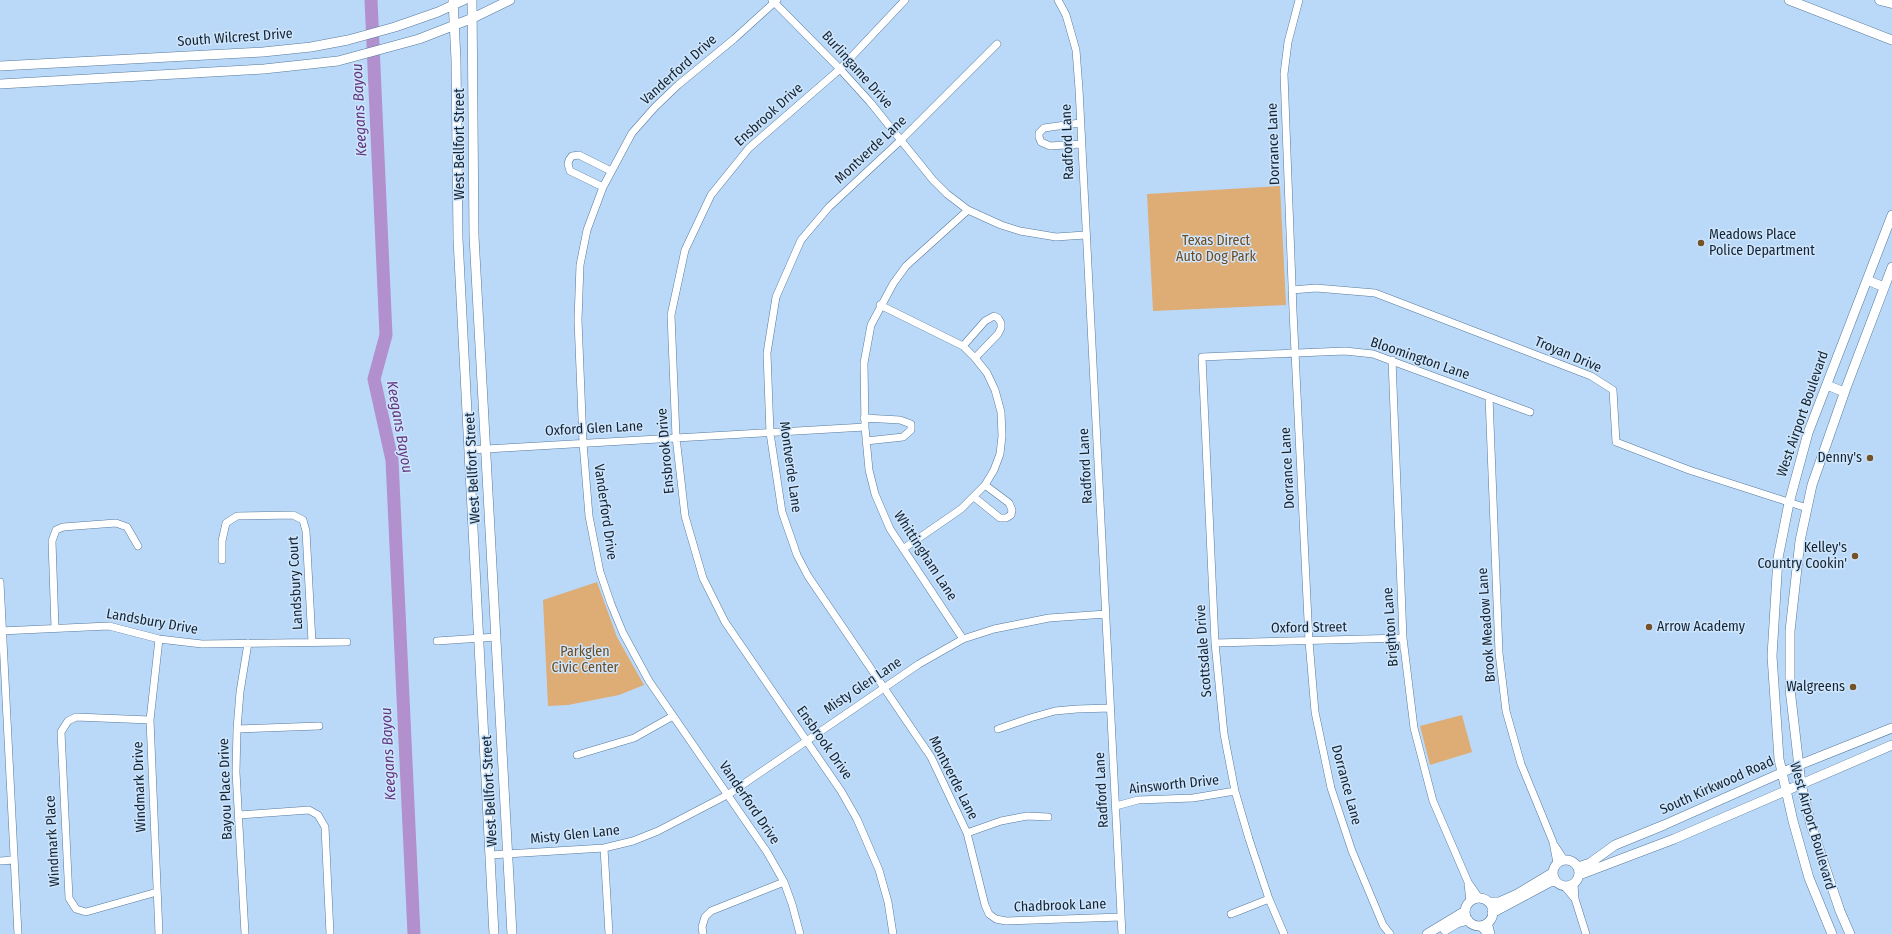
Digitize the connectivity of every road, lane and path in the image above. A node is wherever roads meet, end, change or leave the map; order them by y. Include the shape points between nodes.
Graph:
1 (464, 0) edge
2 (472, 0) edge
3 (510, 0) edge
4 (904, 0) edge
5 (1058, 0) edge
6 (1299, 0) edge
7 (1789, 0) edge
8 (1880, 0) edge
9 (774, 1) edge
10 (453, 3) edge
11 (1892, 3) edge
12 (473, 18) junction
13 (454, 26) junction
14 (1892, 40) edge
15 (996, 44) dead end
16 (263, 52) junction
17 (90, 61) junction
18 (0, 66) edge
19 (264, 69) junction
20 (840, 69) junction
21 (90, 78) junction
22 (0, 84) edge
23 (1080, 123) junction
24 (472, 129) junction
25 (456, 130) junction
26 (901, 140) junction
27 (1081, 144) junction
28 (612, 171) junction
29 (603, 187) junction
30 (968, 210) junction
31 (1892, 214) edge
32 (1085, 235) junction
33 (1892, 267) edge
34 (1867, 280) junction
35 (1884, 287) junction
36 (1292, 290) junction
37 (478, 298) junction
38 (461, 300) junction
39 (880, 305) junction
40 (962, 346) junction
41 (1296, 354) junction
42 (1202, 357) joint
43 (975, 358) junction
44 (1392, 360) junction
45 (1827, 385) junction
46 (1844, 392) junction
47 (1489, 397) junction
48 (1530, 412) dead end
49 (864, 418) junction
50 (865, 427) junction
51 (770, 433) junction
52 (676, 437) junction
53 (866, 441) junction
54 (583, 443) junction
55 (485, 448) junction
56 (470, 450) junction
57 (986, 485) junction
58 (974, 497) junction
59 (1789, 503) junction
60 (1807, 508) junction
61 (138, 546) dead end
62 (903, 550) junction
63 (222, 560) dead end
64 (0, 582) edge
65 (1106, 614) junction
66 (55, 628) junction
67 (1, 631) edge
68 (1773, 631) junction
69 (1790, 631) junction
70 (496, 637) junction
71 (480, 638) junction
72 (1403, 638) junction
73 (158, 639) junction
74 (963, 639) junction
75 (438, 641) dead end
76 (1309, 641) junction
77 (312, 642) junction
78 (348, 642) dead end
79 (248, 643) junction
80 (1215, 643) junction
81 (884, 687) junction
82 (1110, 708) junction
83 (673, 716) junction
84 (150, 720) junction
85 (319, 726) dead end
86 (1892, 728) edge
87 (998, 729) dead end
88 (237, 730) junction
89 (806, 741) junction
90 (1892, 745) edge
91 (577, 755) dead end
92 (1799, 765) junction
93 (1782, 772) junction
94 (1801, 784) junction
95 (1786, 790) junction
96 (1235, 791) junction
97 (729, 794) junction
98 (1116, 806) junction
99 (239, 815) junction
100 (1048, 816) dead end
101 (966, 832) junction
102 (604, 848) junction
103 (507, 854) junction
104 (490, 855) junction
105 (14, 860) junction
106 (0, 861) edge
107 (1561, 861) junction
108 (1579, 871) junction
109 (1554, 877) junction
110 (784, 882) junction
111 (1570, 886) junction
112 (157, 892) junction
113 (1269, 900) junction
114 (1474, 900) junction
115 (1488, 902) junction
116 (1231, 914) dead end
117 (1492, 914) junction
118 (1467, 916) junction
119 (1121, 917) junction
120 (1000, 920) joint
121 (1484, 924) junction
122 (1383, 925) junction
123 (18, 934) edge
124 (159, 934) edge
125 (245, 934) edge
126 (330, 934) edge
127 (494, 934) edge
128 (512, 934) edge
129 (609, 934) edge
130 (703, 934) edge
131 (800, 934) edge
132 (893, 934) edge
133 (1122, 934) edge
134 (1284, 934) edge
135 (1385, 934) edge
136 (1390, 934) edge
137 (1427, 934) edge
138 (1439, 934) edge
139 (1486, 934) edge
140 (1491, 934) edge
141 (1586, 934) edge
142 (1832, 934) edge
143 (1850, 934) edge

1 - 10 main road, South Wilcrest Drive
2 - 12 main road, West Bellfort Street
3 - 12 main road
4 - 20 street, Ensbrook Drive
5 - 23 street, Radford Lane via 1066,15 1076,50
6 - 36 street, Dorrance Lane via 1288,42 1284,74
7 - 14 main road
8 - 11 highway
9 - 20 street, Burlingame Drive
9 - 28 street, Vanderford Drive via 655,107 632,133
10 - 13 main road, West Bellfort Street
10 - 16 main road, South Wilcrest Drive via 438,12 357,37 311,47
12 - 13 main road
12 - 24 main road, West Bellfort Street
13 - 19 main road via 416,40 358,56 316,64
13 - 25 main road, West Bellfort Street
15 - 26 street, Montverde Lane
16 - 17 main road, South Wilcrest Drive
16 - 19 main road
17 - 18 main road, South Wilcrest Drive
17 - 21 main road
19 - 21 main road
20 - 26 street, Burlingame Drive
20 - 52 street, Ensbrook Drive via 749,148 711,195 684,250 672,315
21 - 22 main road
23 - 27 street, Radford Lane
23 - 27 street via 1044,128 1039,137 1045,145 1050,146
24 - 25 main road
24 - 37 main road, West Bellfort Street
25 - 38 main road, West Bellfort Street
26 - 30 street, Burlingame Drive via 933,180
26 - 51 street, Montverde Lane via 829,207 801,240 776,297 767,353
27 - 32 street, Radford Lane
28 - 29 street, Vanderford Drive
28 - 29 street via 579,155 572,156 569,160 570,171
29 - 54 street, Vanderford Drive via 587,230 580,265 578,294
30 - 32 street, Burlingame Drive via 1020,231 1056,236
30 - 39 street, Whittingham Lane via 906,266
31 - 34 main road, West Airport Boulevard
32 - 65 street, Radford Lane via 1093,343
33 - 35 main road, West Airport Boulevard
34 - 35 main road
34 - 45 main road, West Airport Boulevard
35 - 46 main road, West Airport Boulevard
36 - 41 street, Dorrance Lane
36 - 59 street, Troyan Drive via 1316,288 1375,294 1590,376 1613,390 1616,442 1689,470
37 - 38 main road
37 - 55 main road, West Bellfort Street
38 - 56 main road, West Bellfort Street
39 - 40 street
39 - 49 street, Whittingham Lane via 871,325 864,363
40 - 43 street
40 - 43 street via 985,320 994,316 998,318 1001,323 998,334
41 - 42 street, Bloomington Lane
41 - 44 street, Bloomington Lane via 1345,351 1373,354
41 - 76 street, Dorrance Lane
42 - 80 street, Scottsdale Drive
43 - 57 street via 996,390 1001,412 1000,454
44 - 47 street, Bloomington Lane
44 - 72 street, Brighton Lane
45 - 46 main road
45 - 59 main road, West Airport Boulevard via 1808,433
46 - 60 main road, West Airport Boulevard via 1812,485
47 - 48 street, Bloomington Lane
47 - 107 street, Brook Meadow Lane via 1499,653 1506,711 1521,764
49 - 50 street, Whittingham Lane
49 - 53 street via 900,420 912,424 912,430 903,437
50 - 51 street, Oxford Glen Lane
50 - 53 street, Whittingham Lane
51 - 52 street, Oxford Glen Lane
51 - 81 street, Montverde Lane via 782,512 797,555 808,576
52 - 54 street, Oxford Glen Lane
52 - 89 street, Ensbrook Drive via 685,516 703,578 725,622
53 - 62 street, Whittingham Lane via 875,494 890,529
54 - 55 street, Oxford Glen Lane
54 - 83 street, Vanderford Drive via 589,516 602,576 623,634 649,681
55 - 56 street, Oxford Glen Lane
55 - 70 main road, West Bellfort Street
56 - 71 main road, West Bellfort Street
57 - 58 street
57 - 58 street via 1010,504 1011,515 1000,518
58 - 62 street
59 - 60 street, Troyan Drive
59 - 68 main road, West Airport Boulevard via 1778,558
60 - 69 main road, West Airport Boulevard via 1800,541
61 - 66 street via 127,527 116,523 63,527 56,530 52,541
62 - 74 street, Whittingham Lane
63 - 77 street, Landsbury Court via 222,541 226,523 237,516 293,515 303,520 306,531
64 - 67 street
65 - 74 street, Misty Glen Lane via 1049,618 994,629
65 - 82 street, Radford Lane
66 - 67 street, Landsbury Drive
66 - 73 street, Landsbury Drive via 109,626
67 - 105 street
68 - 69 main road
68 - 93 main road, West Airport Boulevard via 1773,685
69 - 92 main road, West Airport Boulevard via 1790,689
70 - 71 street
70 - 103 main road, West Bellfort Street
71 - 75 street
71 - 104 main road, West Bellfort Street
72 - 76 street, Oxford Street
72 - 114 street, Brighton Lane via 1414,728 1433,801
73 - 79 street, Landsbury Drive via 202,644
73 - 84 street, Windmark Drive
74 - 81 street, Misty Glen Lane
76 - 80 street, Oxford Street
76 - 122 street, Dorrance Lane via 1315,712 1331,788 1352,851
77 - 78 street, Landsbury Drive
77 - 79 street, Landsbury Drive
79 - 88 street, Bayou Place Drive
80 - 96 street, Scottsdale Drive via 1224,734
81 - 89 street, Misty Glen Lane
81 - 101 street, Montverde Lane via 931,757
82 - 87 street via 1055,712
82 - 98 street, Radford Lane
83 - 91 street via 634,738
83 - 97 street, Vanderford Drive
84 - 112 street, Windmark Drive
84 - 112 street, Windmark Place via 76,717 68,721 61,732 69,898 76,909 86,912
85 - 88 street
86 - 92 main road, South Kirkwood Road
88 - 99 street, Bayou Place Drive
89 - 97 street, Misty Glen Lane
89 - 132 street, Ensbrook Drive via 841,791 868,843 888,902
90 - 94 main road
92 - 93 main road, South Kirkwood Road
92 - 94 main road, West Airport Boulevard
93 - 95 main road, West Airport Boulevard
93 - 108 main road, South Kirkwood Road via 1615,845
94 - 95 main road
94 - 143 main road, West Airport Boulevard via 1811,825
95 - 108 main road via 1674,839
95 - 142 main road, West Airport Boulevard via 1810,878
96 - 98 street, Ainsworth Drive via 1193,798 1138,800
96 - 113 street, Scottsdale Drive
97 - 102 street, Misty Glen Lane via 658,831 633,841
97 - 110 street, Vanderford Drive
98 - 119 street, Radford Lane
99 - 125 street, Bayou Place Drive
99 - 126 street via 309,810 318,815 325,827
100 - 101 street via 1027,816 1001,821
101 - 120 street, Montverde Lane via 985,905 989,914
102 - 103 street, Misty Glen Lane
102 - 129 street
103 - 104 street, Misty Glen Lane
103 - 128 main road, West Bellfort Street
104 - 127 main road, West Bellfort Street
105 - 106 street
105 - 123 street
107 - 108 main road via 1572,861
107 - 109 main road
108 - 111 main road
109 - 111 main road
109 - 115 main road via 1499,902
109 - 117 main road via 1550,882
110 - 130 street via 711,911 705,917
110 - 131 street, Vanderford Drive
111 - 141 street
112 - 124 street, Windmark Drive
113 - 116 street
113 - 134 street, Scottsdale Drive
114 - 115 main road
114 - 118 main road
115 - 117 main road
117 - 121 main road
118 - 121 main road via 1471,924
118 - 137 main road
118 - 138 main road
119 - 120 street, Chadbrook Lane
119 - 133 street, Radford Lane
121 - 139 street
121 - 140 street
122 - 135 street, Dorrance Lane
122 - 136 street, Dorrance Lane

